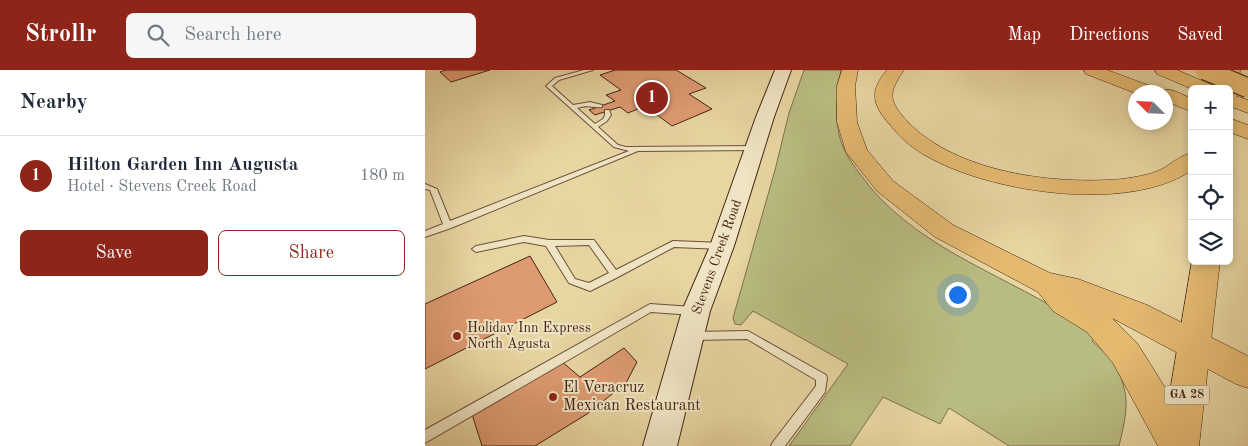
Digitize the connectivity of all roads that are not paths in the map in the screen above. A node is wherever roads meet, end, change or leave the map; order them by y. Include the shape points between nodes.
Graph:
1 (590, 70) edge
2 (783, 70) edge
3 (849, 70) edge
4 (896, 70) edge
5 (1092, 70) edge
6 (1115, 70) edge
7 (1164, 70) edge
8 (1205, 70) edge
9 (1233, 70) edge
10 (1248, 75) edge
11 (1134, 85) edge
12 (1143, 85) edge
13 (1197, 85) edge
14 (1230, 85) edge
15 (1233, 88) edge
16 (1248, 88) edge
17 (1173, 99) edge
18 (1173, 100) edge
19 (1233, 101) edge
20 (1188, 104) edge
21 (601, 106) dead end
22 (573, 107) junction
23 (1248, 107) edge
24 (1188, 108) edge
25 (607, 111) dead end
26 (594, 127) junction
27 (1233, 127) edge
28 (1248, 134) edge
29 (755, 148) junction
30 (640, 149) junction
31 (1188, 162) edge
32 (425, 186) edge
33 (448, 226) junction
34 (425, 234) edge
35 (549, 243) junction
36 (722, 246) junction
37 (476, 249) dead end
38 (1204, 265) edge
39 (615, 274) junction
40 (1044, 283) junction
41 (696, 311) junction
42 (689, 336) junction
43 (1194, 344) junction
44 (1248, 373) edge
45 (425, 437) edge
46 (660, 446) edge
47 (777, 446) edge
48 (1179, 446) edge

1 - 22 lane via 557,79 549,86
2 - 29 street, Stevens Creek Road
3 - 40 main road via 847,122 857,152 885,186 944,231
4 - 31 main road via 885,83 883,92 886,109 893,120 931,150 992,174 1033,183 1100,188 1153,180 1174,172
5 - 11 main road
6 - 12 main road
7 - 13 main road
8 - 16 main road, bridge
9 - 14 main road
10 - 15 main road
17 - 20 main road
18 - 24 main road
19 - 23 main road
21 - 22 lane via 593,103
22 - 26 lane
25 - 26 lane via 605,120
26 - 30 lane via 616,146
27 - 28 main road
29 - 30 lane
29 - 36 street, Stevens Creek Road
30 - 33 lane
32 - 33 lane via 433,189
33 - 34 lane
35 - 37 lane via 524,239
35 - 39 lane via 591,242
35 - 39 lane via 572,281 590,287
36 - 39 lane via 673,244
36 - 41 street, Stevens Creek Road
38 - 43 main road, GA 28
40 - 43 main road via 1068,287 1136,314
40 - 48 main road via 1064,303 1098,323 1125,353
41 - 42 street, Stevens Creek Road
41 - 45 lane via 651,308
42 - 46 street, Stevens Creek Road
42 - 47 lane via 749,335 822,378 821,388
43 - 44 main road
43 - 48 main road, GA 28

